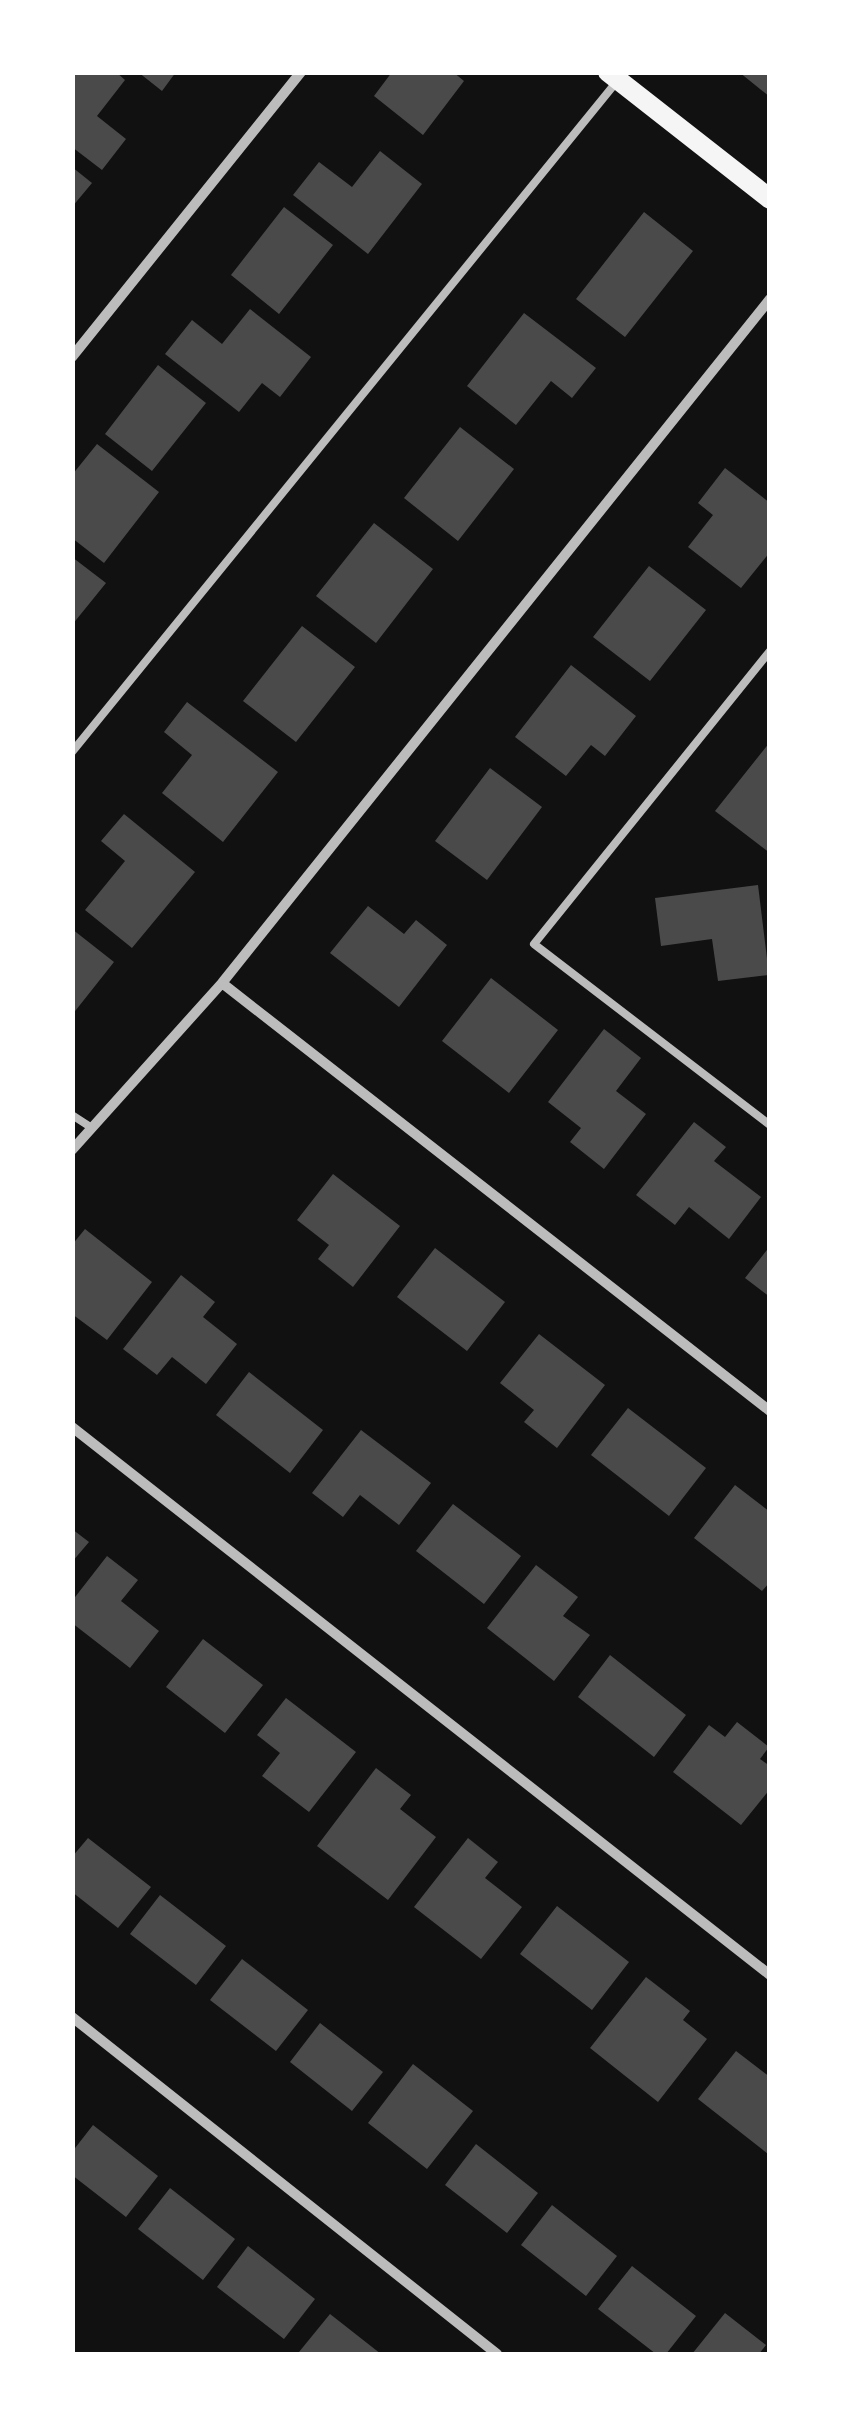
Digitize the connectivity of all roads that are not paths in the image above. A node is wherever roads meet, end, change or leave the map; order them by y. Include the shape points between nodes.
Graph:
1 (301, 72) edge
2 (616, 75) edge
3 (770, 199) edge
4 (770, 299) edge
5 (72, 357) edge
6 (770, 651) edge
7 (72, 752) edge
8 (222, 983) junction
9 (72, 1115) edge
10 (770, 1125) edge
11 (92, 1128) junction
12 (72, 1150) edge
13 (770, 1412) edge
14 (72, 1428) edge
15 (770, 1975) edge
16 (72, 2017) edge
17 (497, 2354) edge

1 - 5 street
2 - 3 main road
2 - 7 lane
4 - 8 street
6 - 10 lane via 534,944
8 - 11 street
8 - 13 street
9 - 11 lane
11 - 12 street
14 - 15 street
16 - 17 street

